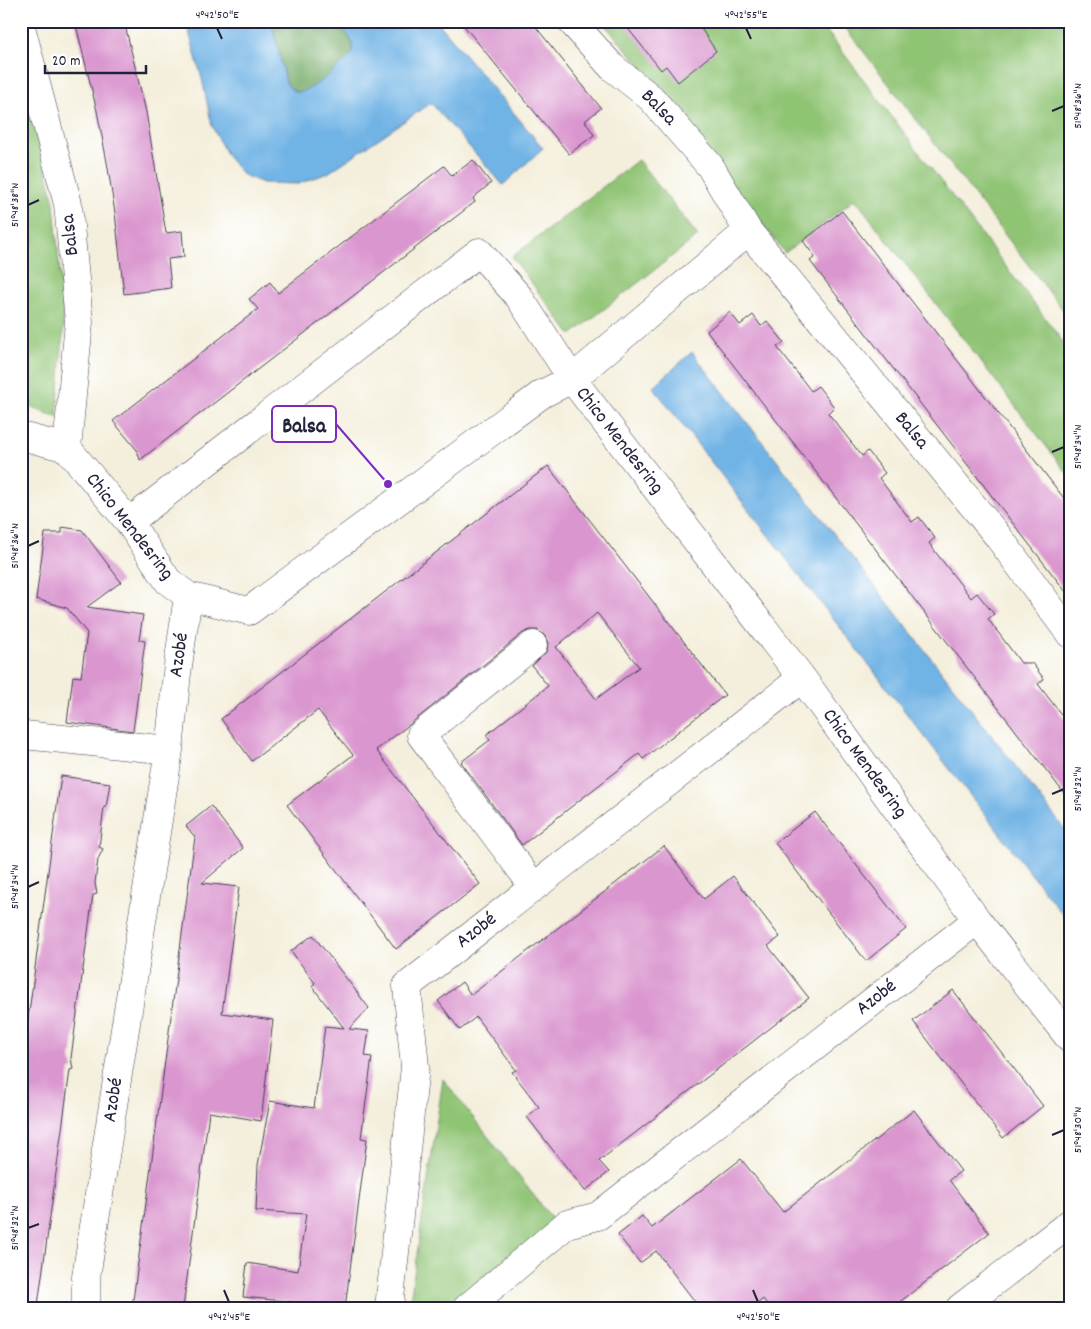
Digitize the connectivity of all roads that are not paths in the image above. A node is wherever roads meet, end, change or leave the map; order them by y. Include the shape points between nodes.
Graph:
1 (571, 21) edge
2 (21, 27) edge
3 (748, 231) junction
4 (572, 379) junction
5 (21, 436) edge
6 (68, 448) junction
7 (129, 522) junction
8 (188, 596) junction
9 (1070, 634) edge
10 (533, 645) dead end
11 (802, 678) junction
12 (24, 735) dead end
13 (168, 750) junction
14 (534, 887) junction
15 (977, 920) junction
16 (1070, 1039) edge
17 (1070, 1223) edge
18 (86, 1308) edge
19 (389, 1308) edge
20 (466, 1308) edge
21 (960, 1308) edge

1 - 3 street, Balsa via 612,67 651,98 710,166
2 - 6 street, Balsa via 68,204 80,322
3 - 4 street
3 - 9 street, Balsa via 996,535
4 - 7 street via 519,298 479,252
4 - 8 street, Chico Mendesring via 542,394 249,611
4 - 11 street, Chico Mendesring
5 - 6 street
6 - 7 street, Chico Mendesring
7 - 8 street, Chico Mendesring via 168,581
8 - 13 street, Azobé
10 - 14 street via 421,735
11 - 14 street, Azobé
11 - 15 street, Chico Mendesring
12 - 13 street
13 - 18 street, Azobé via 86,1277
14 - 19 street, Azobé via 407,986 415,1067
15 - 16 street, Chico Mendesring
15 - 20 street, Azobé via 598,1216 567,1224
17 - 21 street

